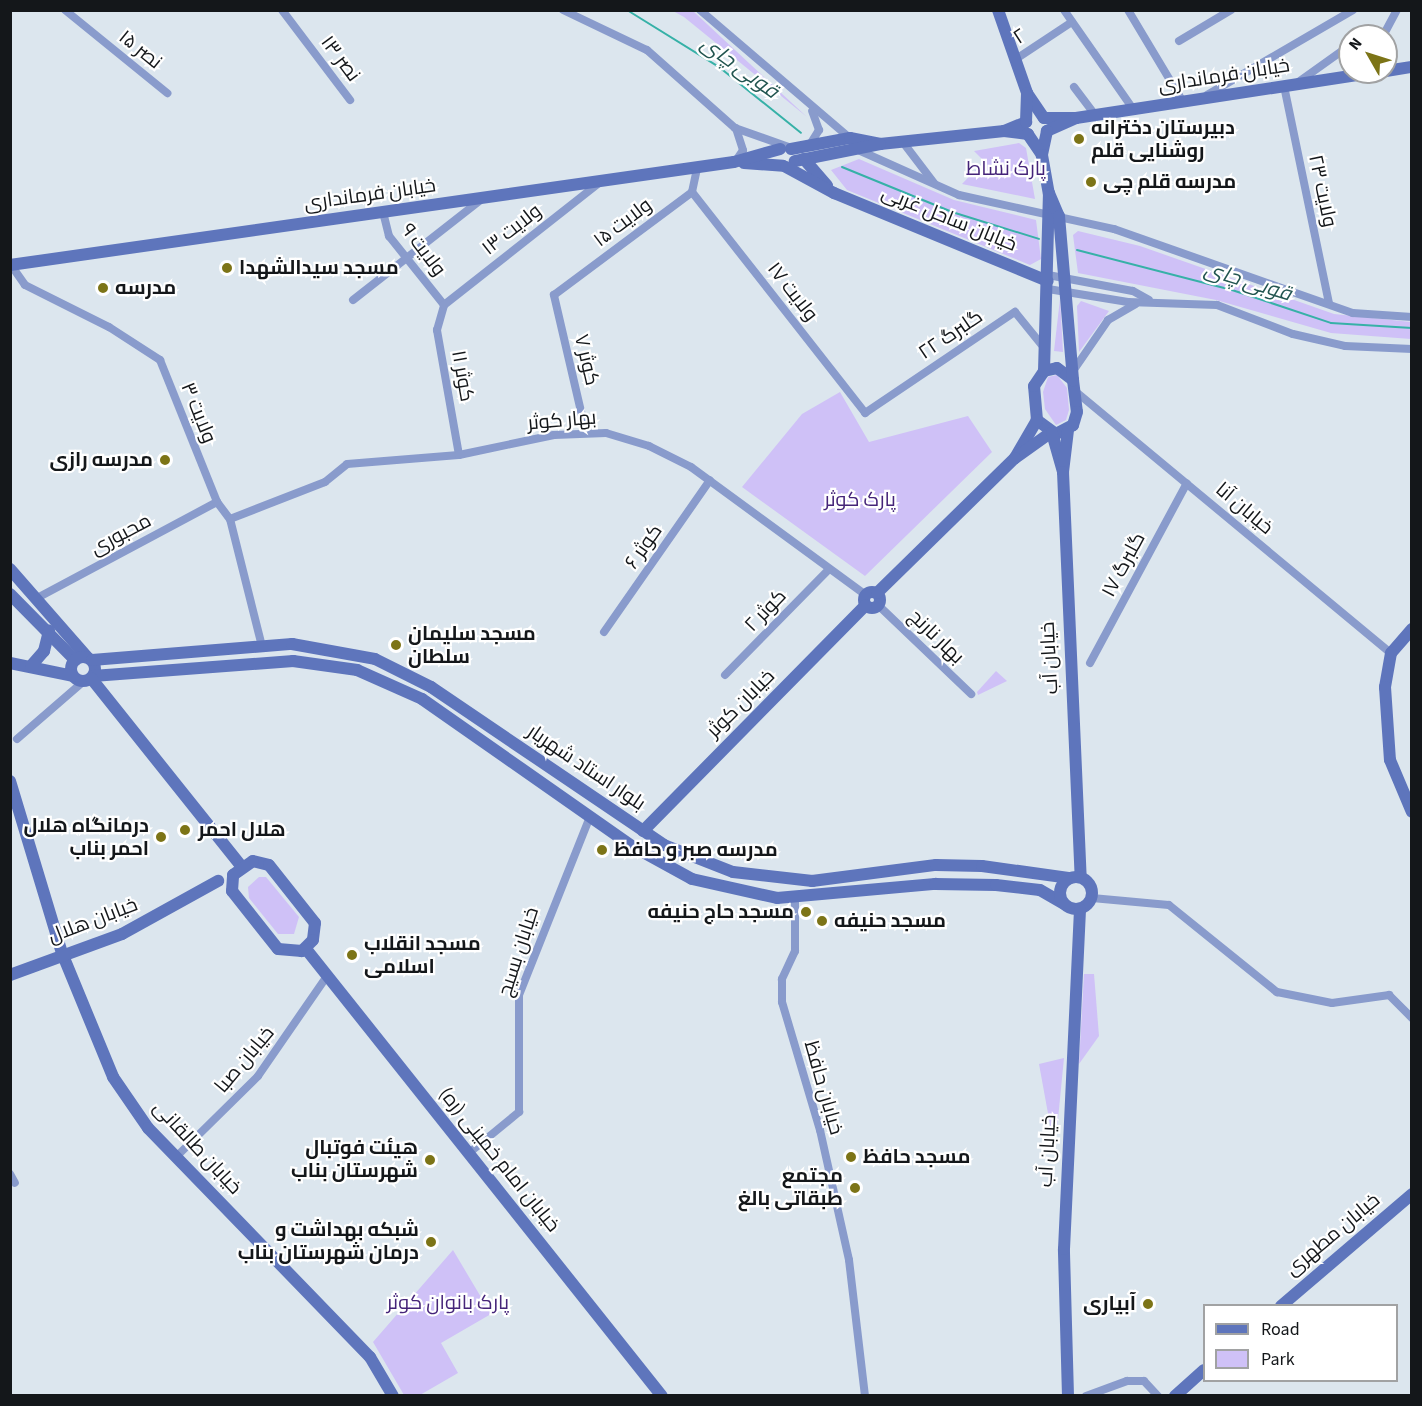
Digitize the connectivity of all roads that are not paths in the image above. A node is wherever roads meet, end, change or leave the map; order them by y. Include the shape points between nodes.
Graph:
1 (65, 10) edge
2 (282, 10) edge
3 (563, 10) edge
4 (700, 10) edge
5 (998, 10) edge
6 (1064, 10) edge
7 (1128, 10) edge
8 (1231, 10) edge
9 (1353, 10) edge
10 (1397, 10) edge
11 (1072, 22) junction
12 (1389, 24) edge
13 (1179, 41) dead end
14 (1338, 53) edge
15 (1016, 59) junction
16 (1338, 78) edge
17 (1289, 86) junction
18 (1074, 87) dead end
19 (167, 93) dead end
20 (1027, 93) junction
21 (802, 98) junction
22 (1202, 99) junction
23 (350, 100) dead end
24 (1183, 102) junction
25 (1133, 109) junction
26 (1095, 115) junction
27 (1044, 118) junction
28 (1076, 118) junction
29 (735, 128) junction
30 (1027, 128) junction
31 (1047, 131) junction
32 (902, 141) junction
33 (853, 143) junction
34 (809, 146) junction
35 (1042, 155) junction
36 (790, 157) junction
37 (734, 162) junction
38 (697, 168) junction
39 (601, 181) junction
40 (936, 185) junction
41 (692, 192) junction
42 (834, 193) junction
43 (1049, 193) junction
44 (484, 198) junction
45 (382, 212) junction
46 (1045, 214) junction
47 (1059, 216) junction
48 (407, 258) junction
49 (11, 265) edge
50 (1065, 277) junction
51 (1048, 282) junction
52 (1066, 290) junction
53 (554, 295) joint
54 (353, 300) dead end
55 (1149, 300) junction
56 (1329, 303) junction
57 (444, 305) junction
58 (1412, 317) edge
59 (1045, 349) junction
60 (1412, 349) edge
61 (1044, 371) junction
62 (1073, 381) junction
63 (866, 413) joint
64 (1037, 420) junction
65 (1068, 430) junction
66 (586, 433) junction
67 (1051, 433) junction
68 (459, 455) junction
69 (1015, 458) junction
70 (1063, 472) junction
71 (710, 480) junction
72 (1187, 483) junction
73 (217, 502) junction
74 (230, 519) junction
75 (10, 569) edge
76 (829, 569) junction
77 (10, 594) edge
78 (39, 597) junction
79 (872, 599) junction
80 (1412, 628) edge
81 (49, 631) junction
82 (604, 633) dead end
83 (262, 646) junction
84 (1391, 652) junction
85 (82, 660) junction
86 (263, 662) junction
87 (10, 663) edge
88 (1090, 663) dead end
89 (31, 666) junction
90 (725, 675) dead end
91 (85, 678) junction
92 (115, 678) junction
93 (971, 694) dead end
94 (107, 698) junction
95 (17, 740) dead end
96 (542, 762) junction
97 (533, 777) junction
98 (10, 781) edge
99 (1412, 812) edge
100 (590, 817) junction
101 (643, 831) junction
102 (240, 867) junction
103 (1075, 878) junction
104 (218, 880) junction
105 (793, 881) junction
106 (231, 887) junction
107 (795, 898) junction
108 (1092, 898) junction
109 (1064, 904) junction
110 (1080, 909) junction
111 (306, 949) junction
112 (62, 953) junction
113 (10, 975) edge
114 (327, 976) junction
115 (1412, 1018) edge
116 (469, 1153) junction
117 (176, 1157) junction
118 (10, 1174) edge
119 (15, 1183) dead end
120 (1412, 1194) edge
121 (1282, 1304) edge
122 (1203, 1371) edge
123 (393, 1395) edge
124 (662, 1395) edge
125 (865, 1395) edge
126 (1068, 1395) edge
127 (1086, 1395) edge
128 (1158, 1395) edge
129 (1174, 1395) edge

1 - 19 street, نصر ۱۵
2 - 23 street, نصر ۱۳
3 - 29 street via 647,50
4 - 21 street
5 - 15 main road
6 - 11 street
7 - 24 street
8 - 13 street
9 - 22 street
10 - 12 street
11 - 15 street, ۲
11 - 25 street
14 - 17 street
15 - 20 main road
16 - 17 main road, خیابان فرمانداری
17 - 22 main road, خیابان فرمانداری
17 - 56 street, ولایت ۲۳
18 - 26 street
20 - 27 main road
20 - 30 main road
21 - 33 street
21 - 34 street via 819,126
22 - 24 main road, خیابان فرمانداری
24 - 25 main road, خیابان فرمانداری
25 - 26 main road, خیابان فرمانداری
26 - 28 main road, خیابان فرمانداری
27 - 28 main road, خیابان فرمانداری
27 - 30 main road, خیابان فرمانداری via 1035,115
27 - 31 main road
28 - 31 main road, خیابان فرمانداری
29 - 36 street
29 - 37 street via 743,150
30 - 31 main road, خیابان فرمانداری via 1038,138
30 - 32 main road, خیابان فرمانداری
30 - 35 main road
31 - 35 main road
32 - 33 main road, خیابان فرمانداری
32 - 40 street
33 - 34 main road, خیابان فرمانداری
33 - 36 main road, خیابان فرمانداری
33 - 40 street
34 - 36 main road, خیابان فرمانداری
35 - 43 main road
36 - 37 main road, خیابان فرمانداری
36 - 42 main road, خیابان ساحل غربی
36 - 42 main road, خیابان ساحل غربی
37 - 38 main road, خیابان فرمانداری
38 - 39 main road, خیابان فرمانداری
38 - 41 street
39 - 44 main road, خیابان فرمانداری
39 - 57 street, ولایت ۱۳
40 - 46 street
41 - 53 street, ولایت ۱۵
41 - 63 street, ولایت ۱۷
42 - 51 main road, خیابان ساحل غربی
43 - 46 main road
43 - 47 main road
44 - 45 main road, خیابان فرمانداری
44 - 48 street
45 - 48 street, ولایت ۹ via 388,236
45 - 49 main road, خیابان فرمانداری
46 - 47 street
46 - 51 main road
47 - 50 main road
47 - 56 street via 1114,229
48 - 54 street
48 - 57 street, ولایت ۹
49 - 73 street, ولایت ۳ via 25,285 109,327 160,360
50 - 51 street
50 - 52 main road
50 - 55 street via 1133,291
51 - 52 street
51 - 59 main road
52 - 55 street via 1128,302
52 - 62 main road
53 - 66 street, کوثر ۷
55 - 60 street via 1217,305 1293,334 1345,346
55 - 62 street via 1108,320
56 - 58 street via 1386,319
57 - 68 street, کوثر ۱۱ via 436,330
59 - 61 main road
59 - 63 street, گلبرگ ۲۲ via 1015,312
61 - 62 main road via 1057,368
61 - 64 main road via 1034,386
62 - 65 main road via 1076,419
62 - 72 street, خیابان آنا
64 - 67 main road
64 - 69 main road, خیابان کوثر
65 - 67 main road
65 - 70 main road, خیابان آب
66 - 68 street, بهار کوثر
66 - 71 street, بهار کوثر via 634,440
67 - 69 main road, خیابان کوثر
67 - 70 main road, خیابان آب
68 - 74 street, بهار کوثر via 347,464 325,482
69 - 79 main road, خیابان کوثر
70 - 103 main road, خیابان آب
71 - 76 street, بهار کوثر
71 - 82 street, کوثر ۶
72 - 84 street, خیابان آنا
72 - 88 street, گلبرگ ۱۷
73 - 74 street, ولایت ۳
73 - 78 street, محبوری
74 - 83 street, ولایت ۳
75 - 78 main road
76 - 79 street, بهار کوثر
76 - 90 street, کوثر ۲
77 - 81 main road
78 - 85 main road
79 - 93 street, بهار نارنج
79 - 101 main road, خیابان کوثر
80 - 84 main road
81 - 85 main road
81 - 89 main road via 44,651
83 - 85 main road, بلوار استاد شهریار
83 - 86 main road
83 - 96 main road, بلوار استاد شهریار via 304,644 390,665
84 - 99 main road via 1385,687 1390,760
85 - 89 main road, بلوار استاد شهریار
85 - 91 main road
85 - 91 main road
86 - 92 main road, بلوار استاد شهریار
86 - 97 main road, بلوار استاد شهریار via 316,663 387,681
87 - 89 main road
89 - 91 main road, بلوار استاد شهریار
91 - 92 main road, بلوار استاد شهریار
91 - 94 main road
91 - 95 street
92 - 94 main road
94 - 102 main road
96 - 97 main road
96 - 101 main road, بلوار استاد شهریار
97 - 100 main road, بلوار استاد شهریار
98 - 112 main road, خیابان طالقانی
100 - 107 main road, بلوار استاد شهریار via 693,879 742,893
100 - 116 street, خیابان بسیج via 519,996 519,1112
101 - 105 main road, بلوار استاد شهریار via 704,865
102 - 104 street
102 - 106 main road
102 - 111 main road via 253,861 269,865 316,928
103 - 105 main road, بلوار استاد شهریار via 936,865
103 - 108 main road via 1090,883
103 - 109 main road via 1060,890
104 - 106 street
104 - 112 main road, خیابان هلال via 123,934
105 - 107 main road
106 - 111 main road via 278,949 294,954
107 - 109 main road, بلوار استاد شهریار via 976,884 1040,890
107 - 125 street, خیابان حافظ via 795,951 782,979 782,1002 820,1130 849,1260
108 - 110 main road
108 - 115 street via 1169,905 1277,992 1332,1003 1389,995
109 - 110 main road
110 - 126 main road, خیابان آب via 1064,1249
111 - 114 main road, خیابان امام خمینی (ره)
112 - 113 main road, خیابان هلال
112 - 117 main road, خیابان طالقانی via 99,1051 148,1128
114 - 116 main road, خیابان امام خمینی (ره)
114 - 117 street, خیابان صبا via 258,1076
116 - 124 main road, خیابان امام خمینی (ره)
117 - 123 main road, خیابان طالقانی via 370,1357
118 - 119 street
120 - 121 main road, خیابان مطهری
122 - 129 main road
127 - 128 street via 1131,1381 1144,1381

